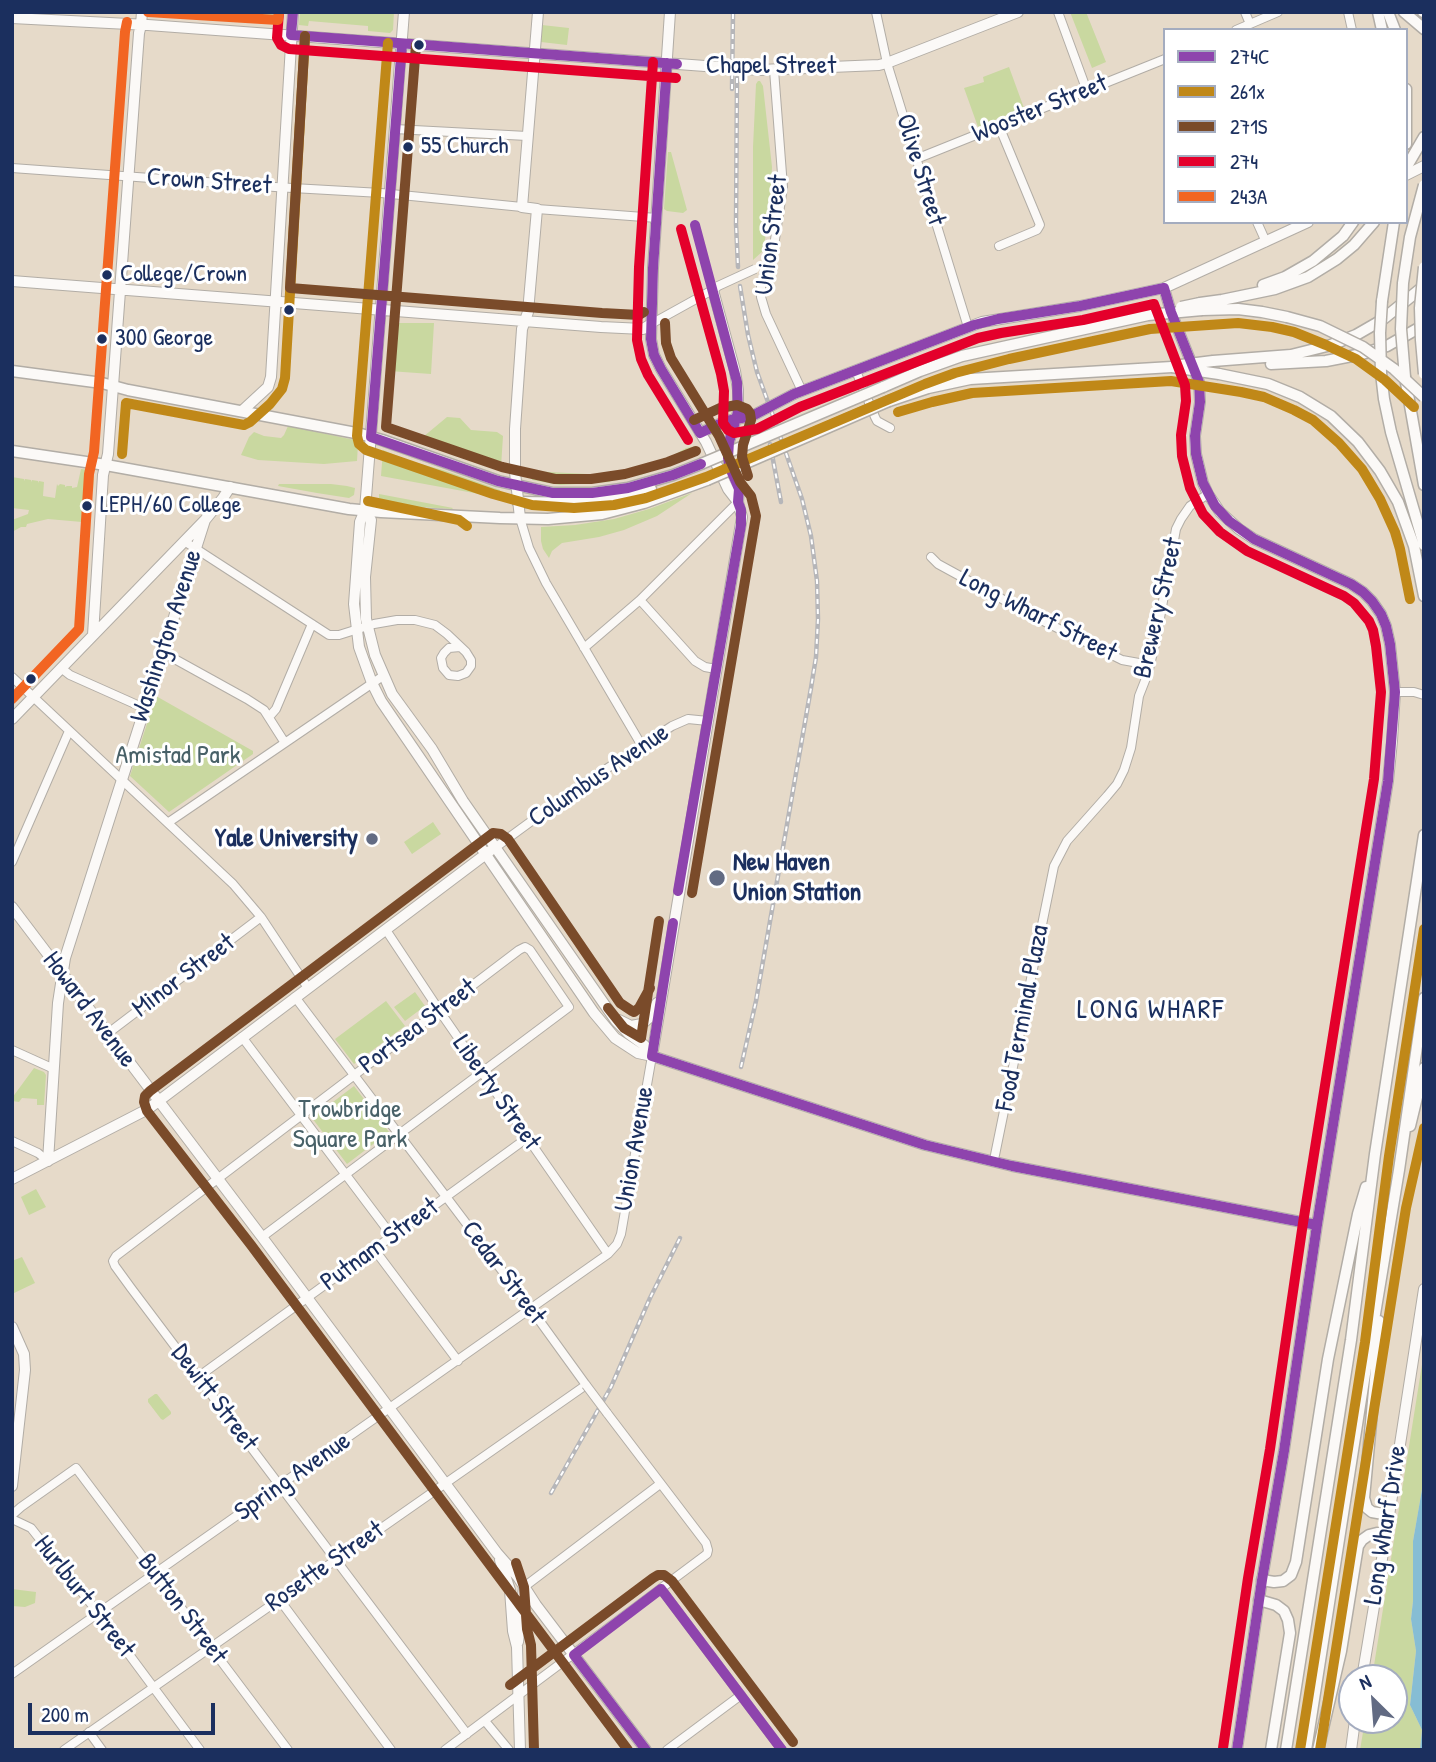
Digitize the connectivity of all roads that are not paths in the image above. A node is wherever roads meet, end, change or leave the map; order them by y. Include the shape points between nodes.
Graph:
1 (142, 12) edge
2 (292, 12) edge
3 (404, 12) edge
4 (538, 12) edge
5 (670, 12) edge
6 (876, 12) edge
7 (1018, 12) edge
8 (1058, 12) edge
9 (1245, 12) edge
10 (1278, 12) edge
11 (1405, 12) edge
12 (12, 18) edge
13 (1250, 24) junction
14 (141, 25) junction
15 (1241, 28) edge
16 (1424, 29) edge
17 (291, 35) junction
18 (401, 44) junction
19 (535, 54) junction
20 (1163, 61) edge
21 (667, 63) junction
22 (887, 64) junction
23 (774, 70) junction
24 (1087, 91) junction
25 (999, 126) junction
26 (395, 129) junction
27 (527, 136) junction
28 (1424, 137) edge
29 (916, 159) junction
30 (1408, 165) edge
31 (1424, 166) edge
32 (12, 167) edge
33 (1408, 174) edge
34 (128, 176) junction
35 (1424, 185) edge
36 (283, 187) junction
37 (390, 194) junction
38 (522, 207) junction
39 (537, 209) junction
40 (657, 218) junction
41 (1257, 224) edge
42 (1304, 224) edge
43 (1351, 224) edge
44 (1372, 224) edge
45 (1394, 224) edge
46 (1266, 242) junction
47 (999, 246) dead end
48 (769, 263) junction
49 (1424, 267) edge
50 (12, 281) edge
51 (1424, 286) edge
52 (715, 288) junction
53 (1164, 288) junction
54 (120, 289) junction
55 (275, 301) junction
56 (1201, 307) junction
57 (381, 310) junction
58 (526, 320) junction
59 (651, 324) junction
60 (1424, 325) edge
61 (968, 327) junction
62 (1216, 367) junction
63 (12, 371) edge
64 (856, 371) junction
65 (1424, 373) edge
66 (113, 386) junction
67 (798, 393) junction
68 (1424, 397) edge
69 (242, 411) junction
70 (737, 419) junction
71 (891, 428) dead end
72 (700, 433) junction
73 (371, 437) junction
74 (12, 451) edge
75 (701, 464) junction
76 (106, 465) junction
77 (1424, 485) edge
78 (517, 486) junction
79 (229, 487) junction
80 (1208, 494) junction
81 (518, 502) junction
82 (738, 502) junction
83 (365, 510) junction
84 (520, 518) junction
85 (205, 520) junction
86 (184, 541) junction
87 (1424, 545) edge
88 (195, 550) junction
89 (931, 557) dead end
90 (1424, 596) edge
91 (640, 600) junction
92 (312, 624) junction
93 (368, 626) junction
94 (356, 629) junction
95 (93, 635) junction
96 (460, 647) dead end
97 (584, 648) junction
98 (162, 652) junction
99 (1150, 665) junction
100 (61, 668) junction
101 (716, 669) junction
102 (383, 676) junction
103 (12, 677) edge
104 (372, 683) junction
105 (1395, 692) junction
106 (1424, 695) edge
107 (33, 697) junction
108 (144, 708) junction
109 (390, 713) junction
110 (268, 717) junction
111 (409, 717) junction
112 (12, 719) edge
113 (708, 721) junction
114 (69, 731) junction
115 (285, 743) junction
116 (642, 746) junction
117 (121, 778) junction
118 (169, 822) junction
119 (1424, 835) edge
120 (496, 846) junction
121 (485, 855) junction
122 (12, 862) edge
123 (1051, 881) joint
124 (12, 907) edge
125 (261, 917) junction
126 (386, 930) junction
127 (62, 974) junction
128 (308, 988) junction
129 (662, 994) junction
130 (295, 997) junction
131 (1424, 998) edge
132 (439, 1011) junction
133 (610, 1013) junction
134 (107, 1034) junction
135 (242, 1037) junction
136 (12, 1049) edge
137 (656, 1058) junction
138 (1424, 1068) edge
139 (54, 1069) junction
140 (481, 1072) junction
141 (355, 1075) junction
142 (158, 1102) junction
143 (302, 1116) junction
144 (399, 1134) junction
145 (527, 1139) junction
146 (12, 1141) edge
147 (1375, 1154) junction
148 (995, 1155) dead end
149 (48, 1161) junction
150 (1399, 1170) junction
151 (346, 1174) junction
152 (12, 1179) edge
153 (217, 1180) junction
154 (447, 1197) junction
155 (1317, 1225) junction
156 (392, 1236) junction
157 (262, 1237) junction
158 (374, 1249) junction
159 (608, 1254) junction
160 (114, 1263) joint
161 (1424, 1289) edge
162 (1379, 1294) junction
163 (307, 1298) junction
164 (531, 1309) junction
165 (12, 1327) edge
166 (458, 1361) junction
167 (198, 1377) junction
168 (585, 1385) junction
169 (390, 1410) junction
170 (14, 1448) edge
171 (445, 1483) junction
172 (660, 1484) junction
173 (12, 1486) edge
174 (280, 1486) junction
175 (1389, 1515) junction
176 (12, 1517) edge
177 (1386, 1535) junction
178 (497, 1553) junction
179 (335, 1560) junction
180 (156, 1573) junction
181 (1262, 1580) junction
182 (521, 1582) junction
183 (661, 1589) junction
184 (279, 1600) junction
185 (1259, 1600) junction
186 (99, 1614) junction
187 (211, 1647) junction
188 (517, 1647) junction
189 (574, 1655) junction
190 (1364, 1664) edge
191 (12, 1674) edge
192 (154, 1687) junction
193 (741, 1695) junction
194 (518, 1696) junction
195 (485, 1721) junction
196 (89, 1732) junction
197 (467, 1734) junction
198 (64, 1750) edge
199 (102, 1750) edge
200 (200, 1750) edge
201 (288, 1750) edge
202 (391, 1750) edge
203 (445, 1750) edge
204 (509, 1750) edge
205 (520, 1750) edge
206 (646, 1750) edge
207 (667, 1750) edge
208 (782, 1750) edge
209 (1237, 1750) edge
210 (1271, 1750) edge
211 (1286, 1750) edge
212 (1306, 1750) edge
213 (1318, 1750) edge

1 - 14 main road
2 - 17 main road
3 - 18 main road
4 - 19 main road
5 - 21 main road
6 - 22 street, Olive Street
7 - 22 main road, Chapel Street
8 - 24 street
9 - 13 street
10 - 13 street
11 - 16 highway
12 - 14 main road, Chapel Street
13 - 15 street
14 - 17 main road, Chapel Street
14 - 34 main road
17 - 18 main road, Chapel Street
17 - 36 main road
18 - 19 main road, Chapel Street
18 - 26 main road
19 - 21 main road, Chapel Street
19 - 27 main road
20 - 24 street, Wooster Street
21 - 23 main road, Chapel Street, bridge
21 - 40 main road
22 - 23 main road, Chapel Street
22 - 29 street, Olive Street
23 - 48 street, Union Street via 783,187
24 - 25 street, Wooster Street
25 - 29 street, Wooster Street
25 - 47 street via 1040,225
26 - 27 street
26 - 37 main road
27 - 38 main road
28 - 30 highway
29 - 61 street, Olive Street
31 - 33 main road
32 - 34 street, Crown Street
34 - 36 street, Crown Street
34 - 54 main road
35 - 77 highway, bridge via 1404,271 1401,329
36 - 37 street, Crown Street
36 - 55 main road
37 - 38 street, Crown Street
37 - 57 main road
38 - 39 main road, Crown Street
39 - 40 street, Crown Street
39 - 58 main road
40 - 59 main road
41 - 46 street
42 - 46 main road
43 - 56 highway via 1313,261 1285,277 1220,295
44 - 56 highway via 1345,253 1318,272
45 - 87 highway, bridge via 1382,301 1381,373 1391,432
46 - 53 main road
48 - 52 street, bridge
48 - 67 street, Union Street via 761,301
49 - 65 highway, bridge via 1420,316
50 - 54 main road
51 - 62 highway via 1382,320 1331,345
52 - 59 street
52 - 70 main road, Union Avenue via 737,382
53 - 61 main road
53 - 80 main road via 1199,382 1196,454
54 - 55 main road
54 - 66 main road
55 - 57 main road
55 - 69 main road via 270,381
56 - 68 highway, bridge via 1262,312 1320,327 1363,347
56 - 75 highway, bridge via 962,356
57 - 58 main road
57 - 73 main road
58 - 59 main road via 643,329
58 - 78 main road via 516,429
59 - 72 main road via 658,364
60 - 62 highway via 1387,346 1350,357
61 - 64 main road
62 - 84 highway, bridge via 981,377 937,385 632,507 601,514
62 - 90 highway via 1300,397 1331,416 1358,442 1387,482 1404,517
63 - 66 highway
64 - 67 main road
64 - 71 street via 877,421
66 - 69 highway
66 - 76 main road
67 - 70 main road, bridge
69 - 73 highway
70 - 72 main road
70 - 82 main road, Union Avenue via 728,458 739,489
72 - 82 main road
73 - 78 highway
73 - 83 main road
74 - 76 highway
75 - 78 highway via 611,491 553,494
75 - 81 highway via 664,484 616,499
76 - 79 highway
76 - 95 main road
78 - 81 main road
79 - 83 highway
79 - 85 main road
80 - 99 street, Brewery Street via 1190,506 1176,529
80 - 105 main road via 1228,521 1254,539 1363,592 1386,626
81 - 84 main road
82 - 91 street
82 - 101 main road, Union Avenue via 741,525
83 - 84 highway
83 - 93 main road via 370,520 365,577
83 - 94 main road via 360,522
84 - 97 street via 546,583
85 - 86 main road
85 - 88 main road, Washington Avenue
86 - 88 street
86 - 95 main road
88 - 92 street
88 - 98 main road, Washington Avenue
89 - 99 street, Long Wharf Street via 1006,603 1128,662
91 - 97 street
91 - 101 street via 695,661
92 - 94 street via 333,636
92 - 110 street via 276,709
93 - 94 street
93 - 96 street via 415,620 435,625
93 - 102 main road
94 - 104 main road
95 - 100 main road
97 - 116 street
98 - 108 main road, Washington Avenue
98 - 110 street via 247,698
99 - 123 street, Brewery Street via 1124,770 1067,841
100 - 107 main road
100 - 108 street
101 - 113 main road, Union Avenue
102 - 104 street
102 - 111 main road
103 - 107 street
104 - 109 main road
104 - 115 street
105 - 106 street
105 - 155 main road via 1388,781
107 - 112 main road
107 - 114 street
108 - 117 main road, Washington Avenue
109 - 111 main road
109 - 121 main road
110 - 115 street
111 - 120 main road
113 - 116 street, Columbus Avenue via 684,721
113 - 129 main road, Union Avenue
114 - 117 street
114 - 122 street
115 - 118 street
116 - 120 street, Columbus Avenue
117 - 118 street
117 - 127 main road, Washington Avenue
118 - 125 street
119 - 147 highway
120 - 121 main road, Columbus Avenue
120 - 133 main road
121 - 126 main road, Columbus Avenue
121 - 137 main road via 615,1038
123 - 148 street, Food Terminal Plaza
124 - 127 main road, Howard Avenue
125 - 128 street
125 - 134 street, Minor Street
126 - 128 main road, Columbus Avenue
126 - 132 street, Liberty Street
127 - 134 main road, Howard Avenue
127 - 139 main road, Washington Avenue
128 - 130 main road, Columbus Avenue
129 - 133 main road via 642,1024 625,1024
129 - 137 main road, Union Avenue
130 - 135 main road, Columbus Avenue
130 - 141 street, Cedar Street
131 - 150 highway
132 - 140 street, Liberty Street
132 - 140 street, Portsea Street via 519,950 530,950 569,1007
132 - 141 street, Portsea Street
133 - 137 main road
134 - 142 main road, Howard Avenue
135 - 142 main road, Columbus Avenue
135 - 143 street
136 - 139 street
137 - 155 main road via 925,1145
137 - 159 street, Union Avenue via 621,1234
138 - 150 highway
139 - 149 main road, Washington Avenue
140 - 144 street
140 - 145 street, Liberty Street
141 - 143 street, Portsea Street
141 - 144 street, Cedar Street
142 - 149 main road, Columbus Avenue
142 - 153 main road, Howard Avenue
143 - 151 street
143 - 153 street, Portsea Street
144 - 151 street
144 - 154 street, Cedar Street
145 - 154 street, Putnam Street
145 - 159 street, Liberty Street
146 - 149 street
147 - 181 highway via 1338,1306 1296,1562 1283,1581
147 - 211 highway via 1351,1340
149 - 152 main road, Columbus Avenue
150 - 162 highway
151 - 156 street
151 - 157 street
153 - 157 main road, Howard Avenue
153 - 160 street, Portsea Street via 116,1256
154 - 156 street, Putnam Street
154 - 164 street, Cedar Street
155 - 181 main road
156 - 158 street, Putnam Street
157 - 163 main road, Howard Avenue
158 - 163 street, Putnam Street
158 - 166 street
159 - 164 street, Spring Avenue
160 - 167 street, Dewitt Street
161 - 175 main road, Long Wharf Drive
162 - 175 highway via 1364,1498 1372,1512
162 - 212 highway
163 - 167 street, Putnam Street
163 - 169 main road, Howard Avenue
164 - 166 street, Spring Avenue
164 - 168 street, Cedar Street
165 - 170 main road via 24,1354 25,1370
166 - 169 street, Spring Avenue
167 - 174 street, Dewitt Street
168 - 171 street, Rosette Street
168 - 172 street, Cedar Street, bridge
169 - 171 main road, Howard Avenue
169 - 174 street, Spring Avenue
170 - 173 main road
171 - 178 main road, Howard Avenue
171 - 179 street, Rosette Street
172 - 182 street
172 - 183 street, Cedar Street via 708,1550
174 - 179 street, Dewitt Street
174 - 180 street, Spring Avenue
175 - 177 main road, Long Wharf Drive
176 - 180 street, Button Street via 76,1468
176 - 186 street, Hurlburt Street via 31,1528
177 - 190 main road, Long Wharf Drive
177 - 213 highway via 1373,1533 1358,1546
178 - 182 main road, Howard Avenue
178 - 188 main road via 510,1590
179 - 184 street, Rosette Street
179 - 197 street, Dewitt Street
180 - 186 street, Spring Avenue
180 - 187 street, Button Street
181 - 185 main road
182 - 188 main road
182 - 189 main road, Howard Avenue
183 - 189 street
183 - 193 street
184 - 187 street, Rosette Street
184 - 202 street
185 - 209 main road
185 - 210 highway via 1284,1611 1290,1633
186 - 191 street, Spring Avenue
186 - 192 street, Hurlburt Street
187 - 192 street, Rosette Street
187 - 201 street, Button Street
188 - 194 main road
189 - 194 street
189 - 206 main road, Howard Avenue
192 - 196 street, Rosette Street
192 - 200 street, Hurlburt Street
193 - 207 street
193 - 208 street
194 - 195 street
194 - 205 main road
195 - 197 street
195 - 204 street
196 - 198 street, Rosette Street
196 - 199 street
197 - 203 street

